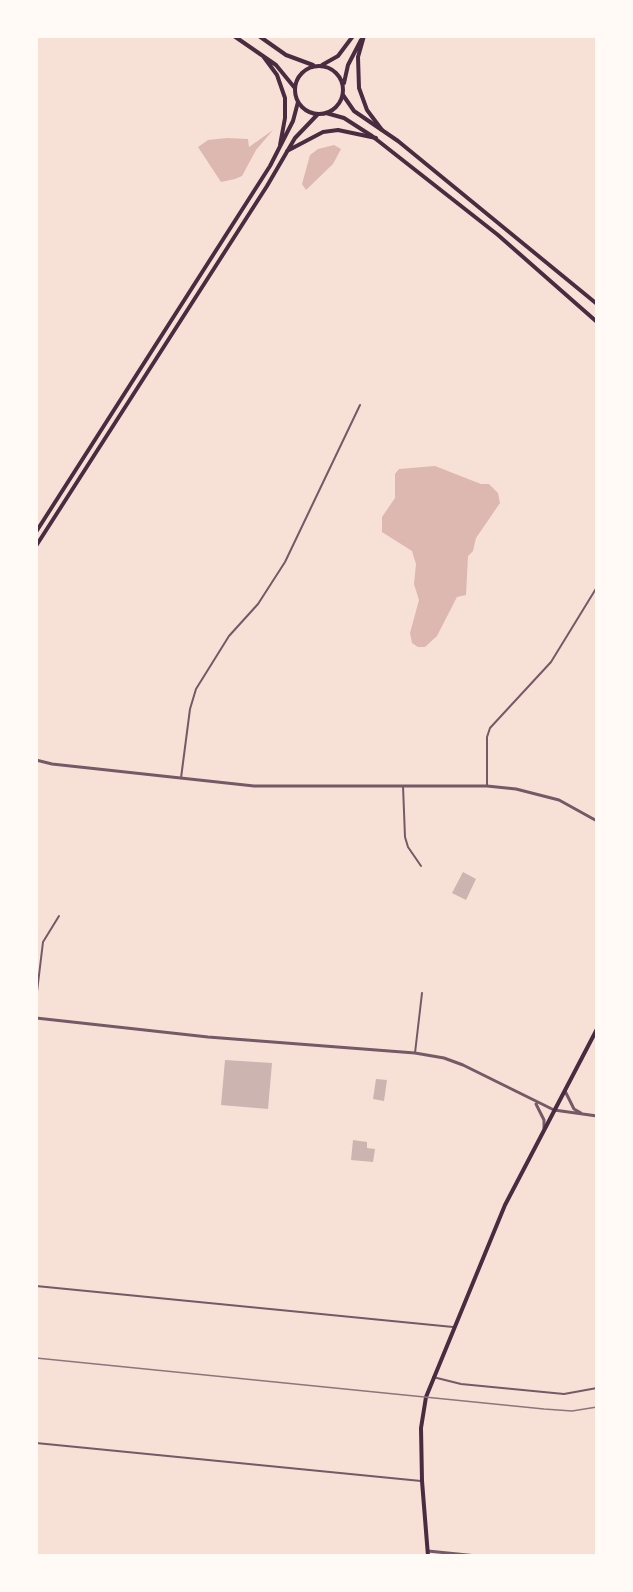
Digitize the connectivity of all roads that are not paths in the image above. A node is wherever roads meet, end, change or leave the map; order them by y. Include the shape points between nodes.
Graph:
1 (234, 36) edge
2 (259, 36) edge
3 (353, 36) edge
4 (364, 36) edge
5 (263, 56) junction
6 (322, 65) junction
7 (314, 66) junction
8 (294, 87) junction
9 (343, 87) junction
10 (343, 95) junction
11 (298, 102) junction
12 (326, 113) junction
13 (318, 114) junction
14 (382, 130) junction
15 (376, 138) junction
16 (279, 149) junction
17 (286, 152) junction
18 (597, 304) edge
19 (597, 322) edge
20 (360, 405) dead end
21 (36, 532) edge
22 (36, 546) edge
23 (597, 587) edge
24 (36, 760) edge
25 (181, 779) junction
26 (403, 786) junction
27 (487, 786) junction
28 (597, 821) edge
29 (421, 866) dead end
30 (59, 916) dead end
31 (422, 993) dead end
32 (36, 1000) edge
33 (36, 1018) edge
34 (597, 1029) edge
35 (415, 1053) junction
36 (565, 1091) junction
37 (535, 1102) junction
38 (554, 1110) junction
39 (583, 1114) junction
40 (597, 1116) edge
41 (544, 1129) junction
42 (36, 1286) edge
43 (453, 1327) junction
44 (434, 1377) junction
45 (597, 1388) edge
46 (36, 1443) edge
47 (422, 1481) junction
48 (428, 1553) edge
49 (477, 1556) edge

1 - 5 main road
2 - 7 main road via 291,58
3 - 6 main road via 338,56
4 - 9 main road via 348,65
4 - 14 main road via 358,57 359,88 367,110
5 - 8 main road
5 - 16 main road via 277,75 285,98
6 - 7 main road
6 - 9 main road via 336,72
7 - 8 main road via 301,73
8 - 11 main road
9 - 10 main road
10 - 12 main road via 340,103
10 - 14 main road via 354,111
11 - 13 main road
11 - 16 main road
12 - 13 main road
12 - 15 main road via 344,118
13 - 17 main road via 302,128
14 - 18 main road
15 - 17 main road via 338,130 323,132
15 - 19 main road via 498,235
16 - 21 main road
17 - 22 main road
20 - 25 street via 285,562 258,604 229,636 196,689
23 - 27 street via 551,662 490,728
24 - 25 street
25 - 26 street via 254,786
26 - 27 street
26 - 29 street via 405,837
27 - 28 street via 545,795
30 - 32 street via 43,942
31 - 35 street
33 - 35 street via 208,1037
34 - 36 main road
35 - 37 street via 463,1065
36 - 38 main road
36 - 39 street via 574,1109
37 - 38 street
37 - 41 street
38 - 39 street
38 - 41 main road
39 - 40 street
41 - 43 main road via 505,1205
42 - 43 street
43 - 44 main road
44 - 45 street via 461,1384 564,1394
44 - 47 main road via 421,1428
46 - 47 street
47 - 48 main road
48 - 49 street

